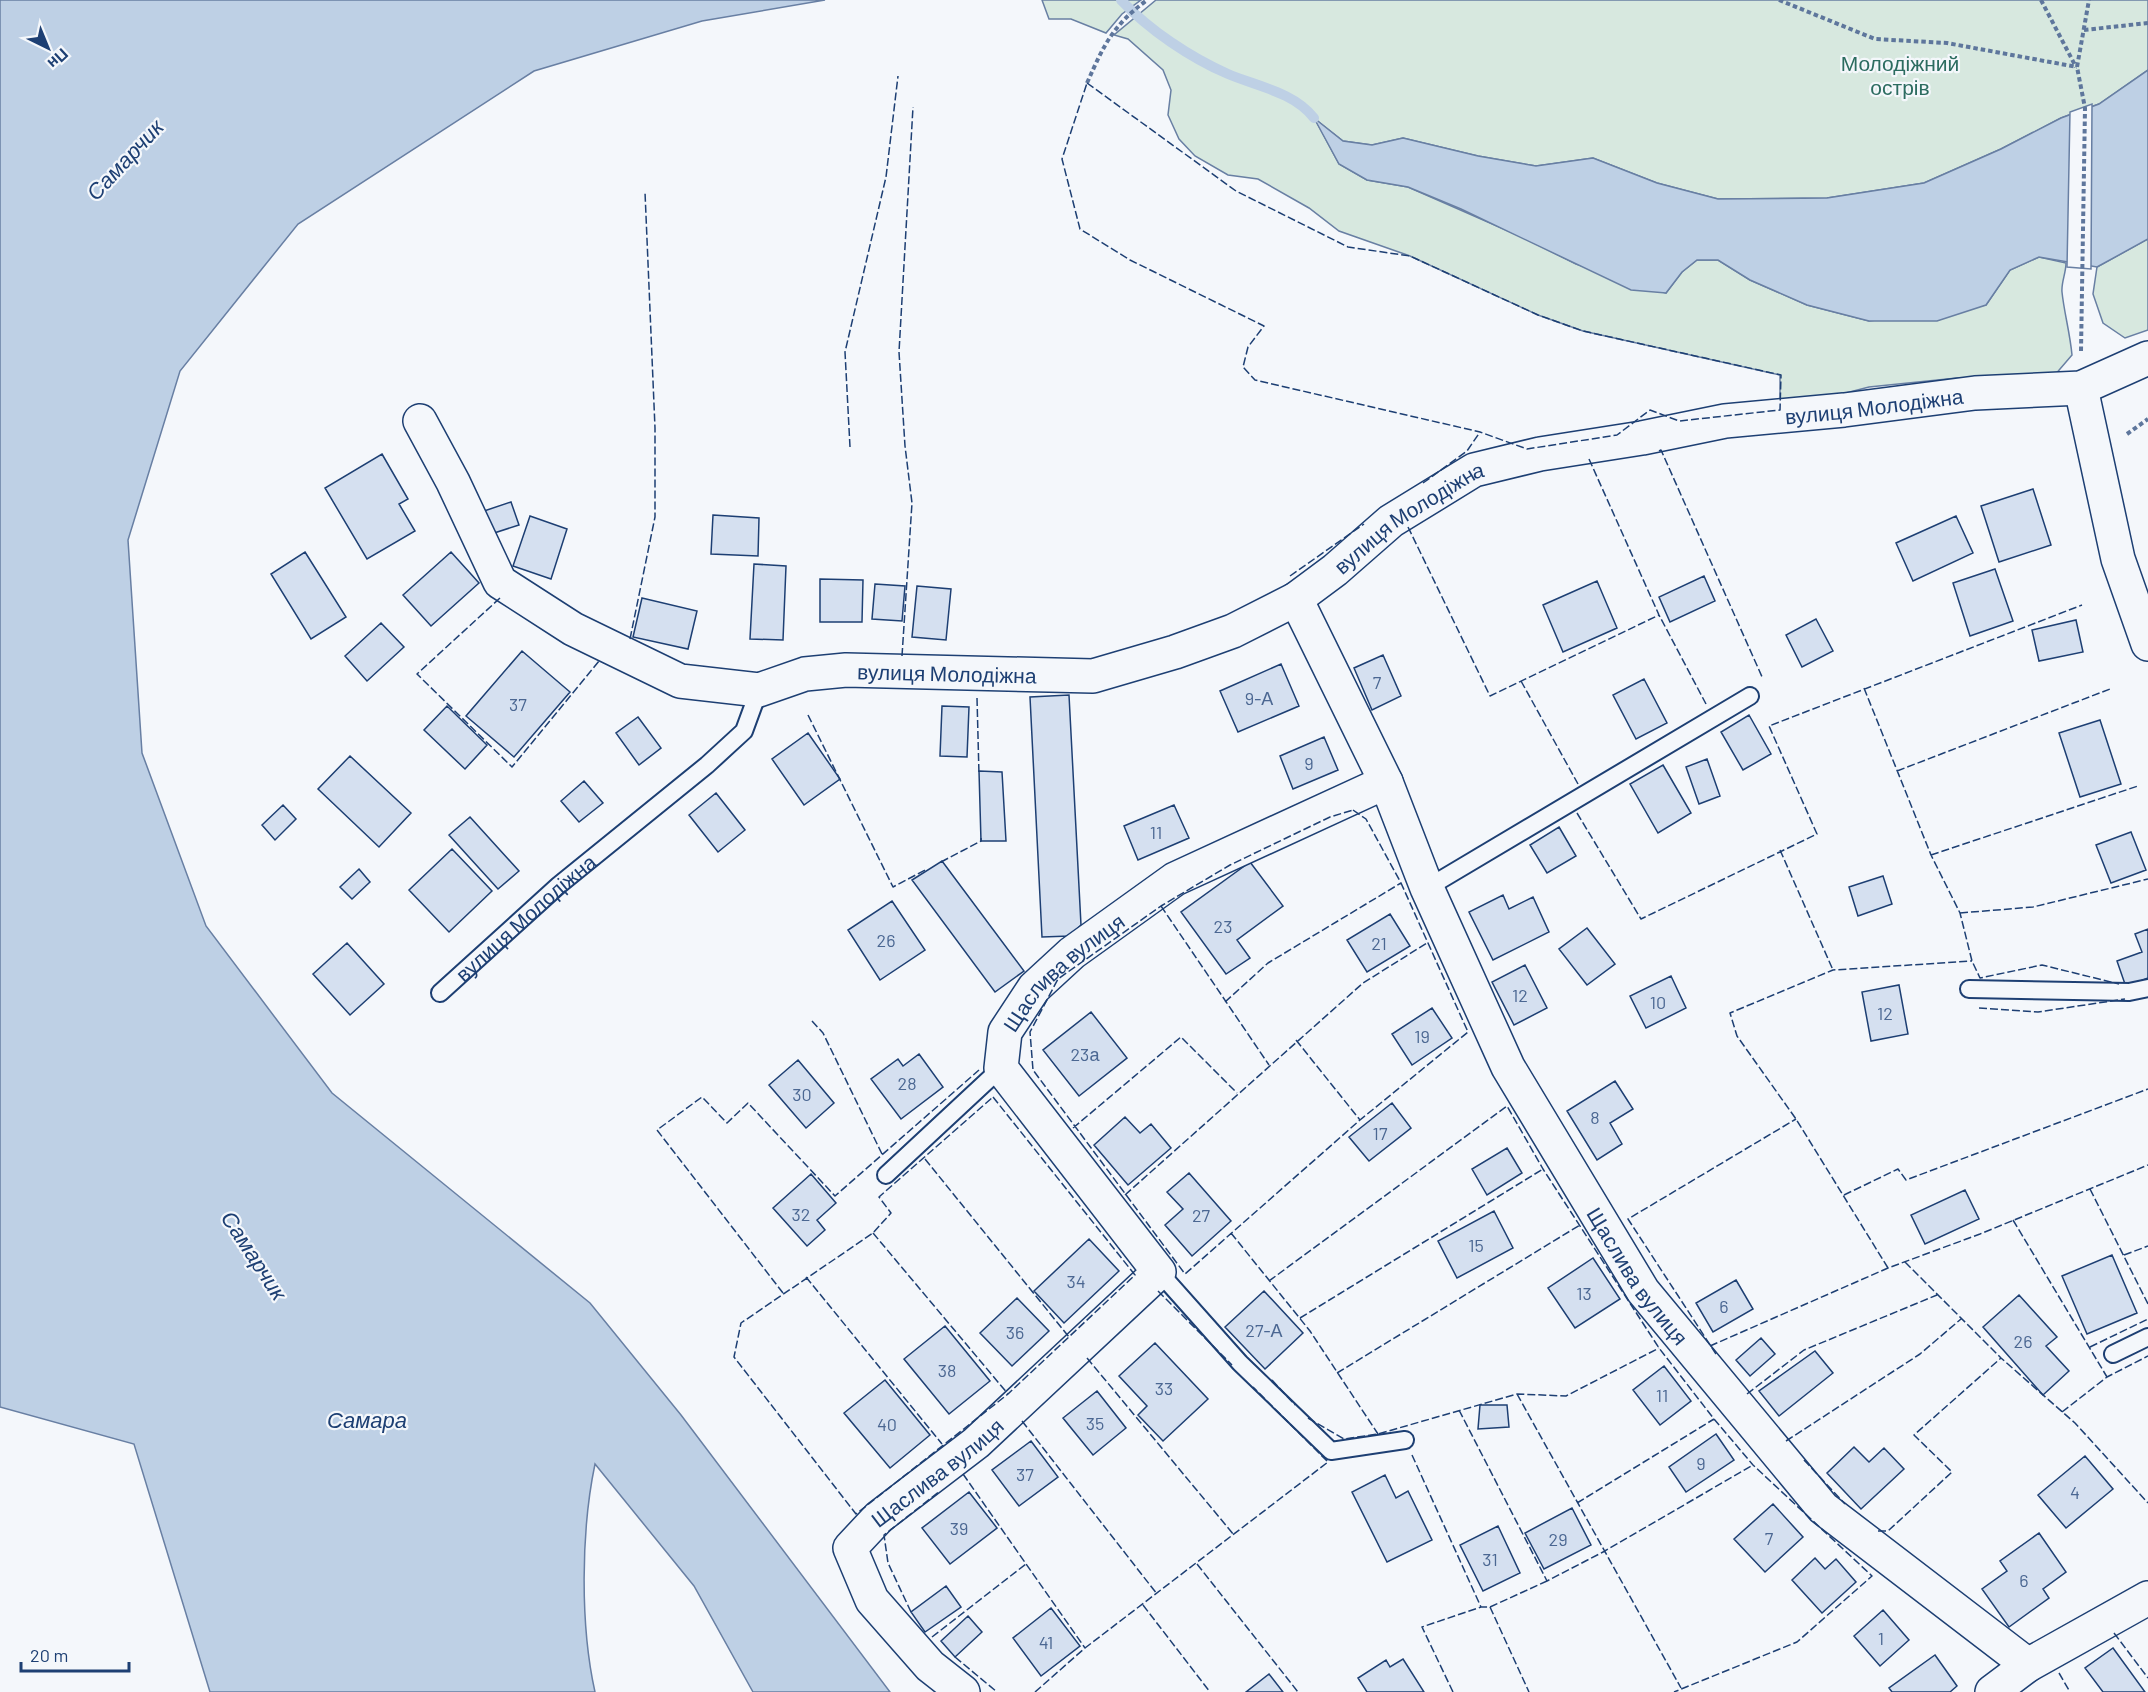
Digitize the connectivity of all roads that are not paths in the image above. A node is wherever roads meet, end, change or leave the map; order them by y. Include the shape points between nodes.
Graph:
1 (2148, 358) edge
2 (2081, 388) junction
3 (420, 422) dead end
4 (1296, 599) junction
5 (2148, 644) edge
6 (759, 690) junction
7 (1750, 696) dead end
8 (1386, 782) junction
9 (1427, 888) junction
10 (1970, 988) dead end
11 (2148, 988) edge
12 (440, 993) dead end
13 (1001, 1068) junction
14 (886, 1175) dead end
15 (1159, 1272) junction
16 (2148, 1337) edge
17 (2113, 1354) dead end
18 (1405, 1440) dead end
19 (2148, 1598) edge
20 (2028, 1665) junction
21 (963, 1692) edge
22 (1992, 1692) edge

1 - 2 street
2 - 4 street, вулиця Молодіжна via 1975,393 1725,421 1540,454 1474,470 1391,521
2 - 5 street via 2118,559
3 - 6 street, вулиця Молодіжна via 500,582 573,629 680,681
4 - 6 street, вулиця Молодіжна via 1233,631 1093,676 846,670 805,674
4 - 8 street, Щаслива вулиця
6 - 12 lane, вулиця Молодіжна via 744,731 560,885
7 - 9 lane
8 - 9 street, Щаслива вулиця
8 - 13 street, Щаслива вулиця via 1175,879 1072,953 1034,988 1005,1032
9 - 20 street, Щаслива вулиця via 1508,1067 1643,1291 1823,1508
10 - 11 lane via 2129,992
13 - 14 lane
13 - 15 street
15 - 18 lane via 1240,1363 1331,1451
15 - 21 street, Щаслива вулиця via 976,1443 879,1517 850,1548 872,1600 930,1666
16 - 17 lane
19 - 20 street
20 - 22 street

